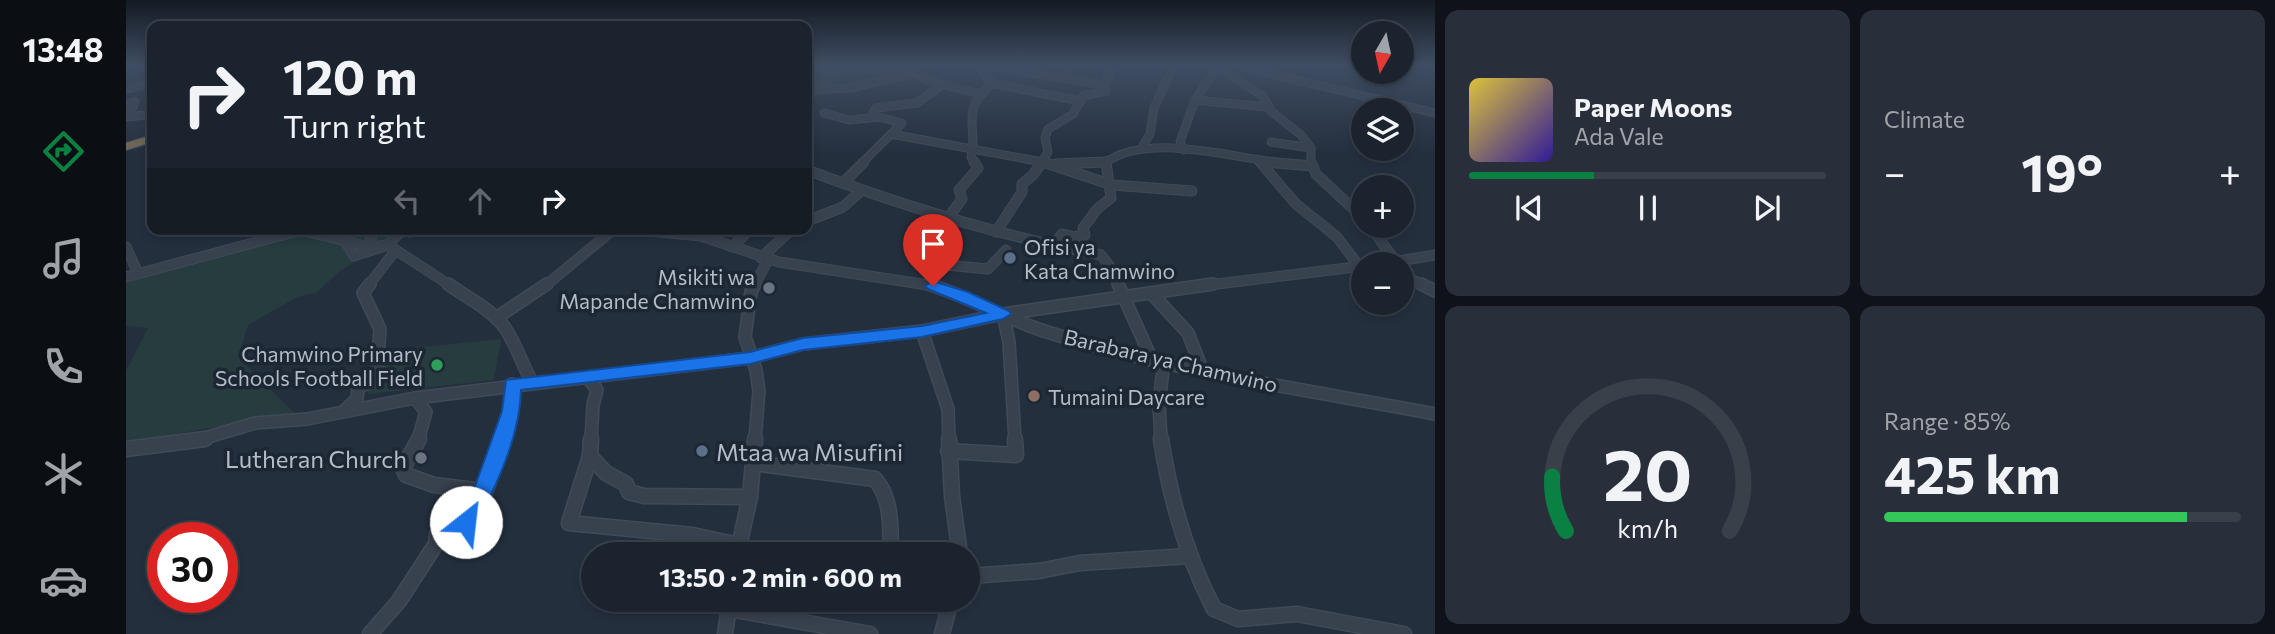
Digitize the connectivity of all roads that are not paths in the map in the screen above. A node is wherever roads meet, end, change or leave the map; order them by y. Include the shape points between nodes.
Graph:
1 (980, 94) edge
2 (136, 95) edge
3 (929, 95) edge
4 (1047, 95) edge
5 (1090, 95) edge
6 (1159, 95) edge
7 (1198, 95) edge
8 (1261, 95) edge
9 (1358, 95) edge
10 (1195, 100) junction
11 (1080, 101) junction
12 (135, 102) junction
13 (126, 104) edge
14 (1268, 107) junction
15 (824, 113) dead end
16 (1435, 113) edge
17 (147, 115) edge
18 (871, 117) junction
19 (891, 134) junction
20 (147, 140) edge
21 (1271, 142) dead end
22 (126, 147) edge
23 (1311, 148) junction
24 (1141, 149) junction
25 (974, 150) junction
26 (1184, 150) junction
27 (1041, 162) junction
28 (1105, 162) junction
29 (1260, 162) junction
30 (1054, 164) junction
31 (1313, 166) junction
32 (812, 172) edge
33 (843, 183) junction
34 (1112, 186) junction
35 (862, 190) junction
36 (1192, 191) dead end
37 (1351, 207) edge
38 (948, 218) junction
39 (812, 219) edge
40 (996, 232) junction
41 (285, 235) edge
42 (372, 235) edge
43 (403, 235) edge
44 (607, 235) edge
45 (690, 235) edge
46 (744, 235) edge
47 (787, 235) edge
48 (337, 237) edge
49 (392, 245) junction
50 (1053, 246) junction
51 (126, 247) edge
52 (368, 247) junction
53 (732, 247) junction
54 (1006, 250) dead end
55 (1351, 253) edge
56 (1435, 255) edge
57 (765, 259) junction
58 (1414, 259) edge
59 (1351, 267) edge
60 (138, 273) junction
61 (126, 277) edge
62 (1414, 281) edge
63 (928, 284) junction
64 (1435, 291) edge
65 (1153, 295) junction
66 (1123, 299) junction
67 (1003, 314) junction
68 (496, 318) junction
69 (922, 331) junction
70 (750, 358) junction
71 (1158, 361) junction
72 (1202, 369) junction
73 (588, 378) junction
74 (533, 383) junction
75 (512, 384) junction
76 (415, 398) junction
77 (342, 413) junction
78 (1435, 414) edge
79 (126, 449) edge
80 (948, 451) junction
81 (590, 456) junction
82 (754, 463) junction
83 (606, 473) junction
84 (584, 479) junction
85 (483, 491) junction
86 (750, 497) junction
87 (712, 542) edge
88 (740, 542) edge
89 (890, 542) edge
90 (958, 542) edge
91 (1189, 556) junction
92 (980, 575) edge
93 (728, 612) edge
94 (763, 612) edge
95 (948, 612) edge
96 (370, 634) edge
97 (725, 634) edge
98 (870, 634) edge
99 (942, 634) edge
100 (1404, 634) edge

1 - 25 street via 972,115
2 - 12 street
3 - 18 street via 917,103 876,108
4 - 11 street
5 - 11 street
6 - 24 street via 1150,134
7 - 10 street
8 - 14 street
9 - 16 street
10 - 14 street
10 - 26 street via 1180,142
11 - 27 street via 1073,114 1048,129 1048,152
12 - 13 street
12 - 17 street via 128,117
14 - 23 street
15 - 18 street via 849,120
18 - 19 street via 901,122
19 - 25 street
19 - 33 street
20 - 22 highway
21 - 23 street
23 - 31 street
24 - 26 street
24 - 28 street
25 - 27 street
25 - 38 street via 971,157 978,168 959,190 962,199
26 - 29 street
27 - 30 street
27 - 40 street via 1022,184 1022,192
28 - 30 street
28 - 34 street
29 - 31 street
29 - 55 street via 1296,204 1338,237
30 - 34 street
31 - 37 street
32 - 33 street
33 - 35 street
34 - 36 street
34 - 50 street via 1111,198 1083,228 1085,235 1062,233
35 - 38 street
35 - 39 street via 843,207
38 - 40 street
40 - 50 street
41 - 60 street
42 - 52 street
43 - 49 street
44 - 68 street via 539,291
45 - 53 street, Barabara ya Chamwino
46 - 53 street
47 - 57 street
48 - 49 street via 354,256
48 - 52 street
49 - 52 street
49 - 68 street
49 - 77 street via 363,293 377,316 380,333 377,374 375,380 358,388 357,399
50 - 66 street via 1103,257
51 - 60 street
53 - 57 street, Barabara ya Chamwino
54 - 63 street via 982,271 946,265
56 - 58 street
57 - 63 street, Barabara ya Chamwino
57 - 70 street via 751,292 745,337
59 - 65 street
60 - 61 street
62 - 64 street
63 - 67 street, Barabara ya Chamwino
65 - 66 street
65 - 72 street via 1188,333
66 - 67 street
66 - 71 street
67 - 69 street
67 - 71 street, Barabara ya Chamwino via 1069,338
67 - 80 street via 1016,455
68 - 74 street
69 - 70 street via 803,344
69 - 80 street via 948,409
70 - 73 street
70 - 82 street via 759,391
71 - 72 street, Barabara ya Chamwino
71 - 91 street via 1159,415
72 - 78 street, Barabara ya Chamwino
73 - 74 street
73 - 81 street via 597,390
74 - 75 street
75 - 76 street
75 - 85 street via 511,411
76 - 77 street
76 - 85 street via 426,412 420,438 402,468 406,475 446,488
77 - 79 street via 255,423 201,440
80 - 90 street
81 - 83 street
81 - 84 street
82 - 86 street
82 - 89 street via 875,479 886,495
83 - 84 street
83 - 86 street via 626,484 629,492 644,496
84 - 87 street via 569,523
85 - 96 street via 471,518 437,534 436,544 399,601
86 - 88 street
91 - 92 street
91 - 100 street via 1214,609 1225,615 1251,619 1297,614
93 - 97 street
94 - 98 street
95 - 99 street

